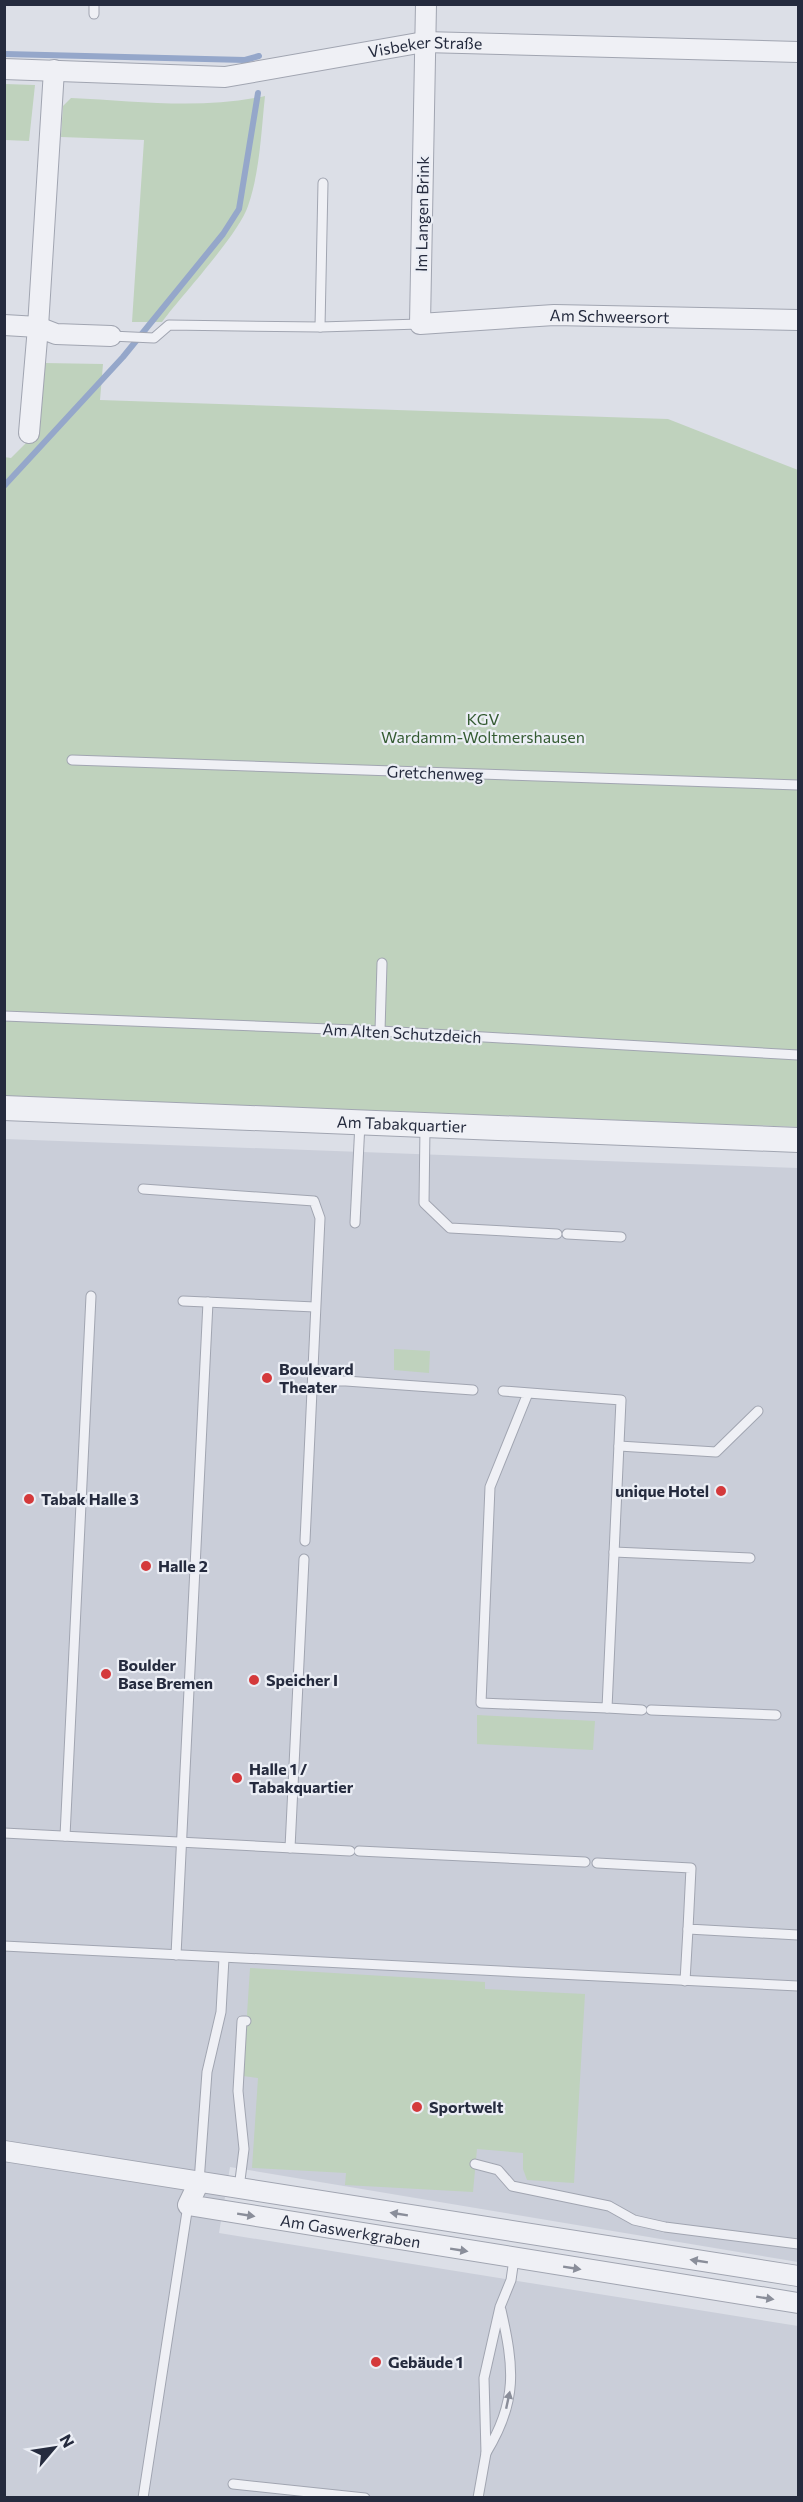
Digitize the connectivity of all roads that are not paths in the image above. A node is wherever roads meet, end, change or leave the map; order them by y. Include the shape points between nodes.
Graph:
1 (426, 4) edge
2 (424, 42) junction
3 (798, 51) edge
4 (4, 69) edge
5 (54, 70) junction
6 (323, 183) dead end
7 (798, 320) edge
8 (420, 324) junction
9 (4, 325) edge
10 (38, 327) junction
11 (320, 327) junction
12 (111, 336) joint
13 (28, 433) dead end
14 (72, 760) dead end
15 (798, 785) edge
16 (382, 963) dead end
17 (4, 1016) edge
18 (380, 1031) junction
19 (798, 1055) edge
20 (4, 1108) edge
21 (360, 1123) junction
22 (425, 1125) junction
23 (798, 1140) edge
24 (142, 1189) dead end
25 (355, 1223) dead end
26 (621, 1237) dead end
27 (91, 1296) dead end
28 (183, 1301) dead end
29 (208, 1302) junction
30 (315, 1306) junction
31 (313, 1381) junction
32 (473, 1390) dead end
33 (503, 1391) dead end
34 (528, 1393) junction
35 (758, 1411) dead end
36 (619, 1446) junction
37 (305, 1540) dead end
38 (614, 1552) junction
39 (750, 1558) dead end
40 (304, 1559) dead end
41 (608, 1708) junction
42 (776, 1715) dead end
43 (4, 1833) edge
44 (65, 1836) junction
45 (182, 1842) junction
46 (290, 1848) junction
47 (585, 1862) dead end
48 (597, 1863) dead end
49 (688, 1929) junction
50 (798, 1935) edge
51 (4, 1946) edge
52 (176, 1955) junction
53 (224, 1958) junction
54 (685, 1981) junction
55 (798, 1986) edge
56 (246, 2021) dead end
57 (4, 2151) edge
58 (475, 2164) dead end
59 (199, 2181) junction
60 (239, 2188) junction
61 (188, 2205) junction
62 (519, 2234) junction
63 (798, 2244) edge
64 (514, 2259) junction
65 (798, 2276) edge
66 (798, 2303) edge
67 (500, 2307) junction
68 (486, 2453) junction
69 (233, 2484) dead end
70 (143, 2498) edge
71 (365, 2498) edge
72 (478, 2498) edge

1 - 2 street, Im Langen Brink
2 - 3 street, Visbeker Straße
2 - 5 street, Visbeker Straße via 225,77
2 - 8 street, Im Langen Brink
4 - 5 street, Visbeker Straße
5 - 10 street
6 - 11 lane
7 - 8 street, Am Schweersort via 554,315
8 - 11 lane
9 - 10 street
10 - 12 street via 56,334
10 - 13 street
11 - 12 lane via 169,325 154,338
14 - 15 lane, Gretchenweg
16 - 18 lane
17 - 18 lane, Am Alten Schutzdeich
18 - 19 lane, Am Alten Schutzdeich
20 - 21 street, Am Tabakquartier
21 - 22 street, Am Tabakquartier
21 - 25 lane
22 - 23 street, Am Tabakquartier
22 - 26 lane via 424,1203 450,1228
24 - 30 lane via 314,1201 320,1218
27 - 44 lane
28 - 29 lane
29 - 30 lane
29 - 45 lane
30 - 31 lane
31 - 32 lane
31 - 37 lane
33 - 34 lane
34 - 36 lane via 621,1400
34 - 41 lane via 490,1487 481,1702
35 - 36 lane via 716,1452
36 - 38 lane
38 - 39 lane
38 - 41 lane
40 - 46 lane
41 - 42 lane
43 - 44 lane
44 - 45 lane
45 - 46 lane
45 - 52 lane
46 - 47 lane
48 - 49 lane via 691,1868
49 - 50 lane
49 - 54 lane
51 - 52 lane
52 - 53 lane
53 - 54 lane
53 - 59 lane via 221,2012 207,2072
54 - 55 lane
56 - 60 lane via 242,2020 238,2091 244,2149
57 - 59 street, Am Gaswerkgraben
58 - 63 lane via 498,2170 512,2186 609,2206 634,2220
59 - 60 street, Am Gaswerkgraben
59 - 61 street
62 -> 60 street, Am Gaswerkgraben
61 -> 64 street, Am Gaswerkgraben
61 - 70 lane
62 - 64 street
65 -> 62 street, Am Gaswerkgraben
64 -> 66 street, Am Gaswerkgraben
64 - 67 lane
67 - 68 lane via 484,2378
68 -> 67 lane via 502,2427 512,2378
68 - 72 lane
69 - 71 lane

